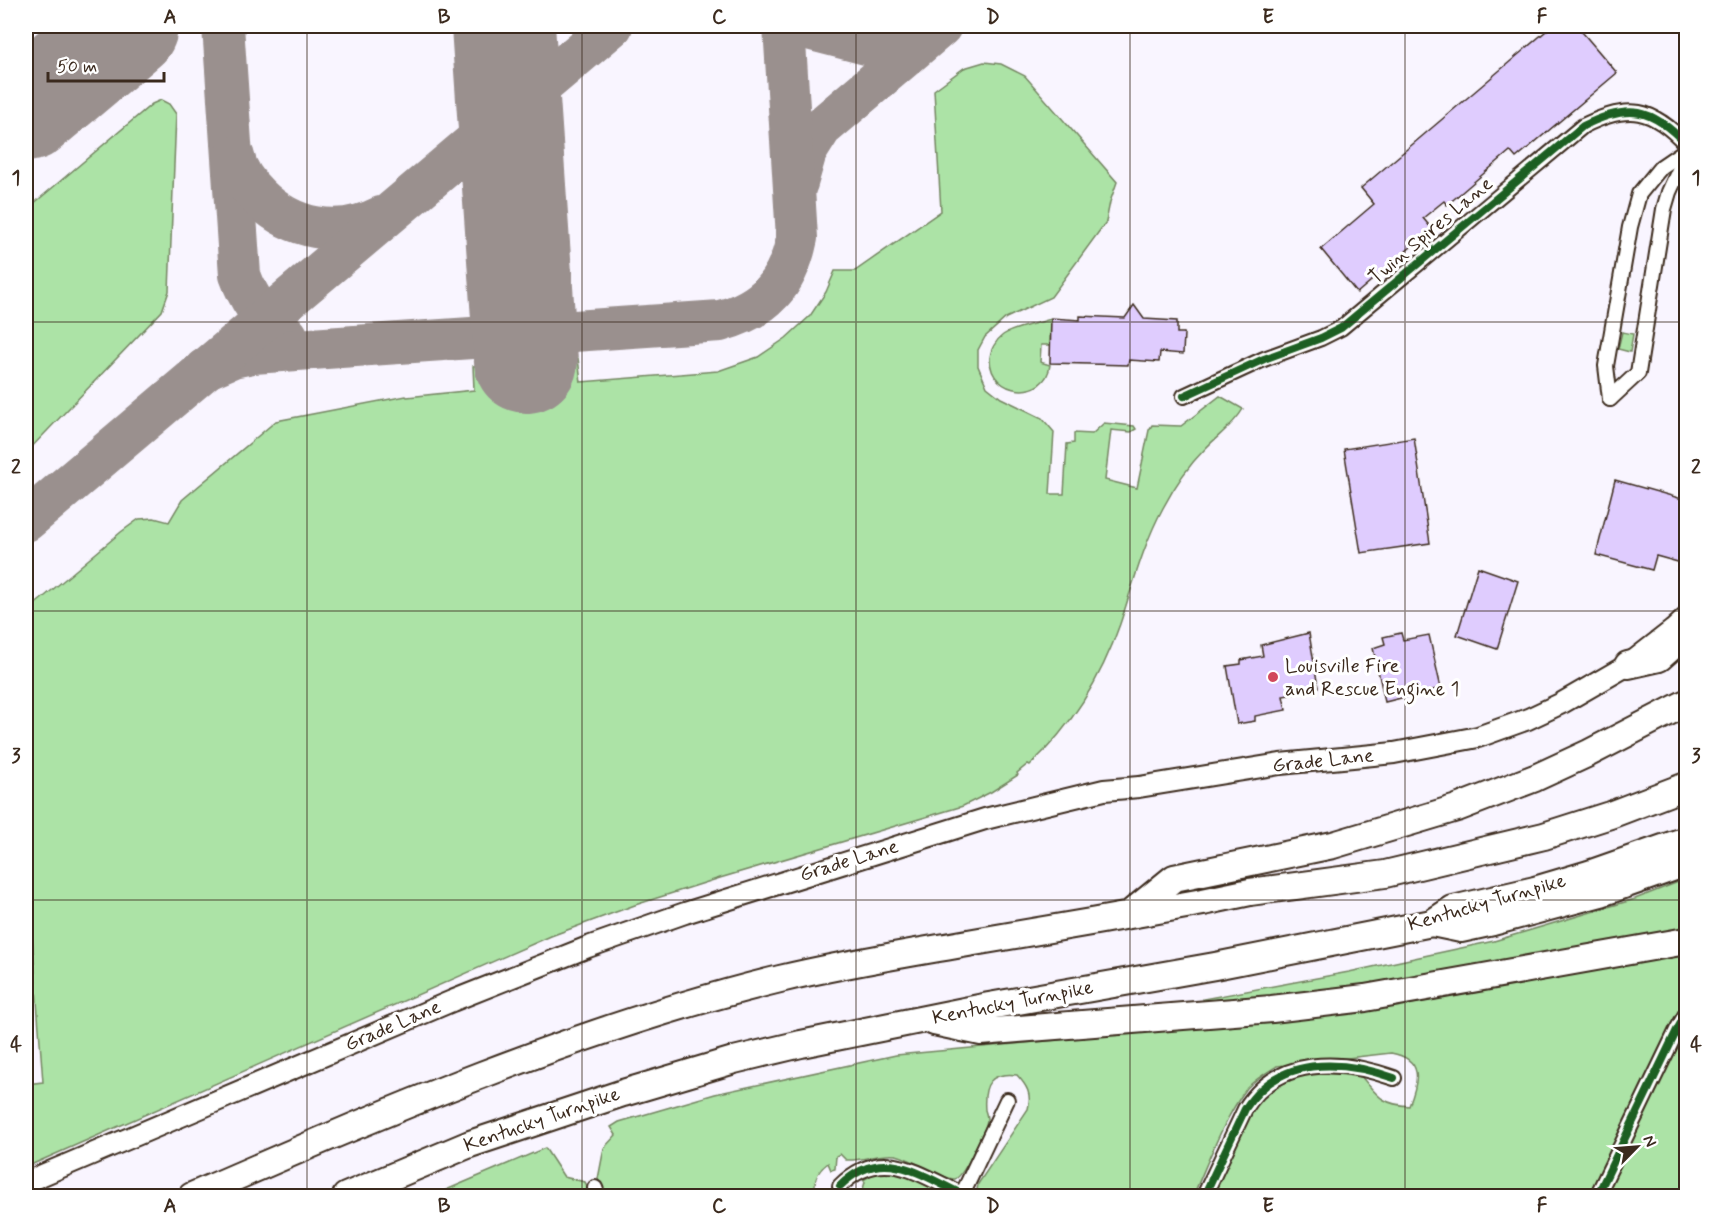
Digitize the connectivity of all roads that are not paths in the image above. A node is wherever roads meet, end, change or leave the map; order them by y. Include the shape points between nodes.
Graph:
1 (1686, 144) edge
2 (1686, 150) edge
3 (1686, 155) edge
4 (1184, 396) dead end
5 (1686, 618) edge
6 (1686, 634) edge
7 (1628, 665) junction
8 (1686, 703) edge
9 (1686, 786) edge
10 (1686, 840) edge
11 (1686, 863) edge
12 (1129, 915) junction
13 (1432, 923) junction
14 (1686, 941) edge
15 (1686, 1014) edge
16 (925, 1020) junction
17 (1394, 1078) dead end
18 (1007, 1100) dead end
19 (26, 1182) edge
20 (840, 1186) dead end
21 (964, 1196) edge
22 (192, 1197) edge
23 (346, 1197) edge
24 (1204, 1197) edge
25 (1597, 1197) edge

1 - 4 street, Twin Spires Lane via 1648,114 1618,113 1583,126 1341,328
2 - 3 street via 1661,167 1639,194 1606,366 1610,399 1638,373 1664,209
5 - 7 main road, Grade Lane
6 - 7 highway via 1659,658
7 - 19 main road, Grade Lane via 1554,707 1478,737 1394,753 1280,764 1079,796 985,819 684,913 452,1001
8 - 12 highway via 1535,778 1456,808 1333,845 1174,878
9 - 12 highway via 1544,836 1396,871 1250,892
10 - 13 highway, Kentucky Turnpike via 1562,882 1453,909
11 - 13 highway via 1601,893 1493,922 1461,929
12 - 22 highway via 880,957 779,979 642,1018 477,1076
13 - 16 highway, Kentucky Turnpike
14 - 16 highway via 1408,991 1272,1009 981,1032
15 - 25 street
16 - 23 highway, Kentucky Turnpike via 801,1044 652,1083 470,1144
17 - 24 street via 1337,1066 1315,1066 1282,1075 1264,1085 1245,1109
18 - 21 street
20 - 21 street via 863,1169 893,1164

